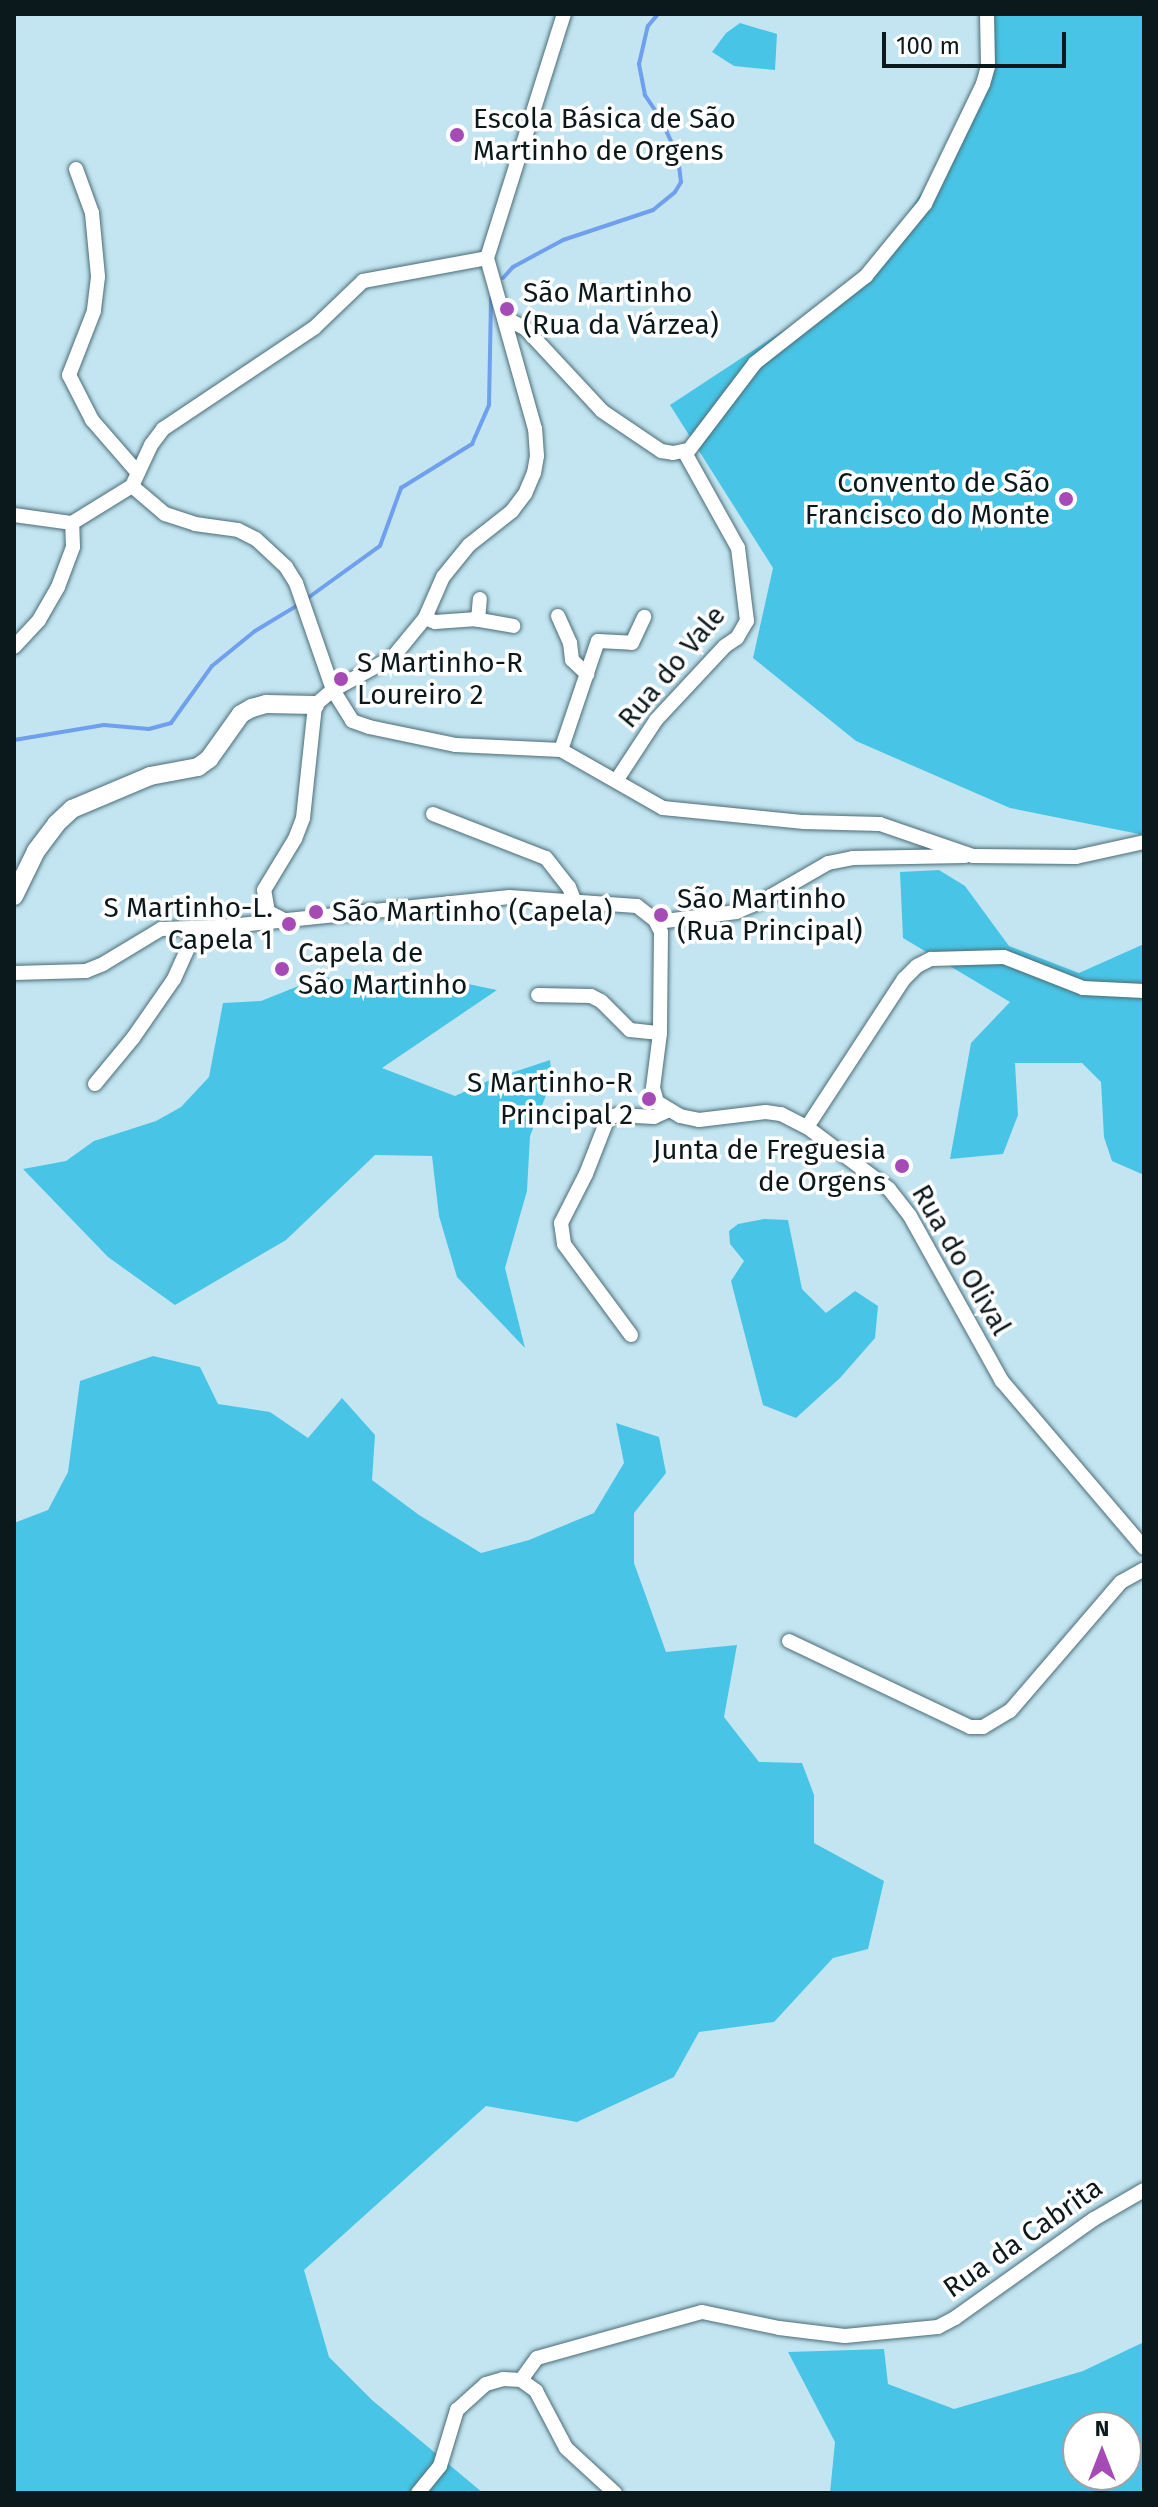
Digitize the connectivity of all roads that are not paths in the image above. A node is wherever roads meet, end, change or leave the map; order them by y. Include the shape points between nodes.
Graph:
1 (564, 14) edge
2 (987, 14) edge
3 (76, 169) dead end
4 (487, 258) junction
5 (505, 318) junction
6 (684, 451) junction
7 (135, 479) junction
8 (15, 517) edge
9 (72, 523) junction
10 (480, 599) dead end
11 (558, 616) dead end
12 (644, 617) dead end
13 (425, 618) junction
14 (478, 620) junction
15 (513, 626) dead end
16 (14, 647) edge
17 (587, 674) junction
18 (333, 690) junction
19 (315, 705) junction
20 (561, 750) junction
21 (616, 781) junction
22 (433, 814) dead end
23 (1144, 842) edge
24 (973, 856) junction
25 (14, 896) edge
26 (574, 900) junction
27 (284, 920) junction
28 (657, 922) junction
29 (197, 928) junction
30 (14, 973) edge
31 (1144, 991) edge
32 (538, 995) dead end
33 (660, 1033) junction
34 (95, 1084) dead end
35 (669, 1110) junction
36 (807, 1127) junction
37 (631, 1335) dead end
38 (1144, 1548) edge
39 (1144, 1569) edge
40 (789, 1641) dead end
41 (1144, 2190) edge
42 (521, 2380) junction
43 (418, 2493) edge
44 (615, 2493) edge

1 - 4 street
2 - 6 street via 988,66 925,204 905,233 866,276 755,363
3 - 7 street via 92,213 98,277 94,311 69,375 92,420
4 - 5 street
4 - 7 street via 363,281 314,328 163,429
5 - 6 street via 525,328 602,411 661,451
5 - 13 street via 535,429 534,473 512,511 469,545 443,577
6 - 21 street, Rua do Vale via 738,548 747,621 737,638 656,720
7 - 9 street
7 - 18 street via 165,514 238,530 286,567
8 - 9 street
9 - 16 street via 73,547 58,587 39,620
10 - 14 street
11 - 17 street via 572,660
12 - 17 street via 632,643 598,641
13 - 14 street
13 - 18 street via 393,657
14 - 15 street
17 - 20 street
18 - 19 street
18 - 20 street via 352,721 369,727 456,745
19 - 25 street via 252,708 241,714 198,767 150,776 72,809 36,851
19 - 27 street via 303,818 264,890 268,912
20 - 21 street
21 - 24 street via 663,808 880,824
22 - 26 street via 546,858
23 - 24 street via 1076,857
24 - 28 street via 828,863 736,912
26 - 27 street via 509,897
26 - 28 street via 637,906
27 - 29 street
28 - 33 street
29 - 30 street via 161,929 86,971
29 - 34 street via 174,979
31 - 36 street via 1083,988 1004,957 931,959 904,979
32 - 33 street via 591,996 630,1030
33 - 35 street via 653,1088 657,1102
35 - 36 street, Rua do Olival via 699,1120 766,1112
35 - 37 street via 654,1117 608,1118 561,1223 564,1244
36 - 38 street, Rua do Olival via 892,1192 1002,1381
39 - 40 street via 1121,1582 1010,1711 983,1727 970,1727
41 - 42 street, Rua da Cabrita via 938,2327 845,2336 702,2312 537,2358
42 - 43 street via 486,2384 470,2395 449,2426 440,2466
42 - 44 street via 536,2391 566,2448

